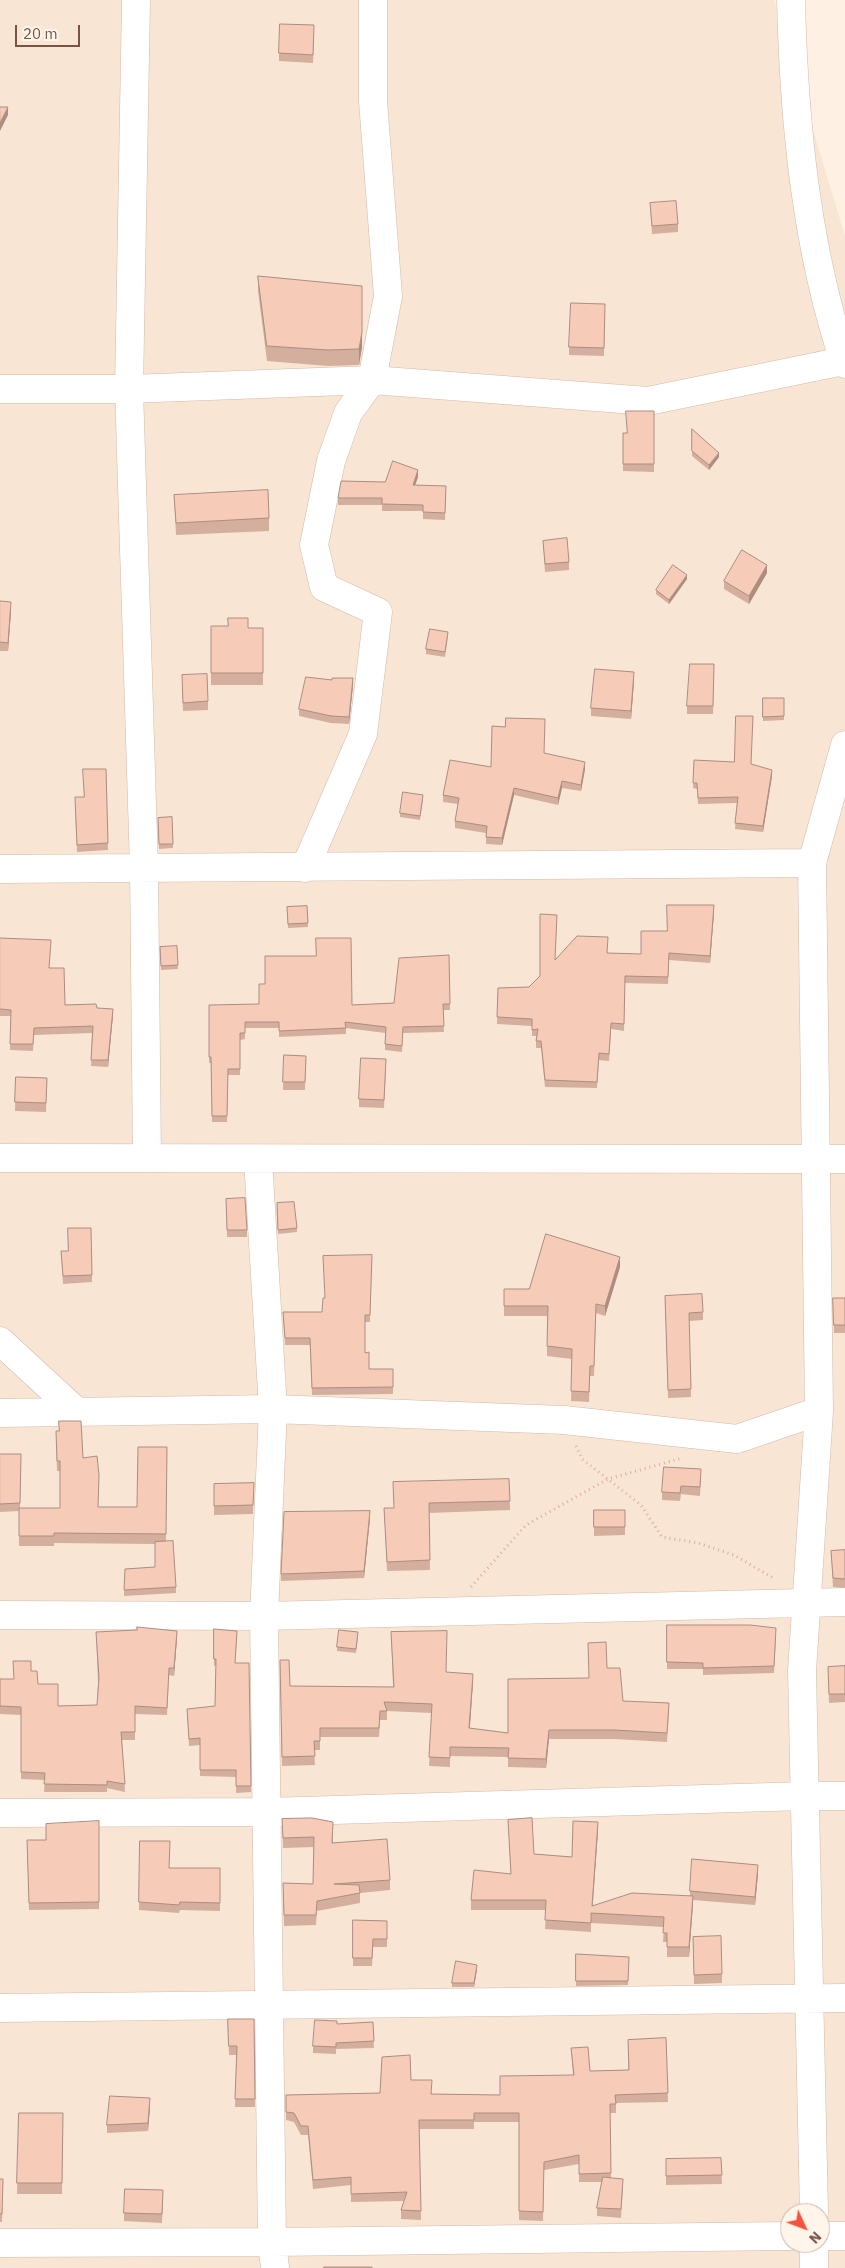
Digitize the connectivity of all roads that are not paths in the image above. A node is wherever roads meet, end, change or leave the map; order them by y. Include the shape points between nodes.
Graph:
1 (136, 0) edge
2 (373, 0) edge
3 (791, 0) edge
4 (844, 362) edge
5 (372, 380) junction
6 (0, 389) edge
7 (129, 389) junction
8 (845, 745) edge
9 (812, 863) junction
10 (144, 867) junction
11 (304, 868) junction
12 (0, 869) edge
13 (0, 1158) edge
14 (147, 1158) junction
15 (258, 1158) junction
16 (817, 1159) junction
17 (845, 1159) edge
18 (0, 1341) edge
19 (273, 1409) junction
20 (819, 1411) junction
21 (77, 1412) junction
22 (0, 1413) edge
23 (808, 1602) junction
24 (845, 1602) edge
25 (0, 1616) edge
26 (264, 1616) junction
27 (805, 1796) junction
28 (845, 1796) edge
29 (267, 1812) junction
30 (0, 1813) edge
31 (809, 1998) junction
32 (845, 1998) edge
33 (268, 2006) junction
34 (0, 2008) edge
35 (814, 2203) edge
36 (780, 2236) edge
37 (830, 2236) edge
38 (845, 2236) edge
39 (0, 2243) edge
40 (814, 2253) edge
41 (274, 2255) edge
42 (814, 2268) edge

1 - 7 street
2 - 5 street via 373,101 388,296
3 - 4 street via 792,45 808,214
4 - 5 street via 648,401
5 - 7 street
5 - 11 street via 348,414 331,461 314,545 324,587 378,612 363,734
6 - 7 street
7 - 10 street
8 - 9 street
9 - 11 street
9 - 16 street
10 - 11 street
10 - 12 street
10 - 14 street
13 - 14 street
14 - 15 street
15 - 16 street
15 - 19 street
16 - 17 street
16 - 20 street
18 - 21 street
19 - 20 street via 564,1420 737,1439
19 - 21 street
19 - 26 street
20 - 23 street
21 - 22 street
23 - 24 street
23 - 26 street
23 - 27 street via 802,1671
25 - 26 street
26 - 29 street
27 - 28 street
27 - 29 street
27 - 31 street
29 - 30 street
29 - 33 street
31 - 32 street
31 - 33 street
31 - 35 street
33 - 34 street
33 - 41 street
36 - 41 street
37 - 38 street
39 - 41 street
40 - 42 street

